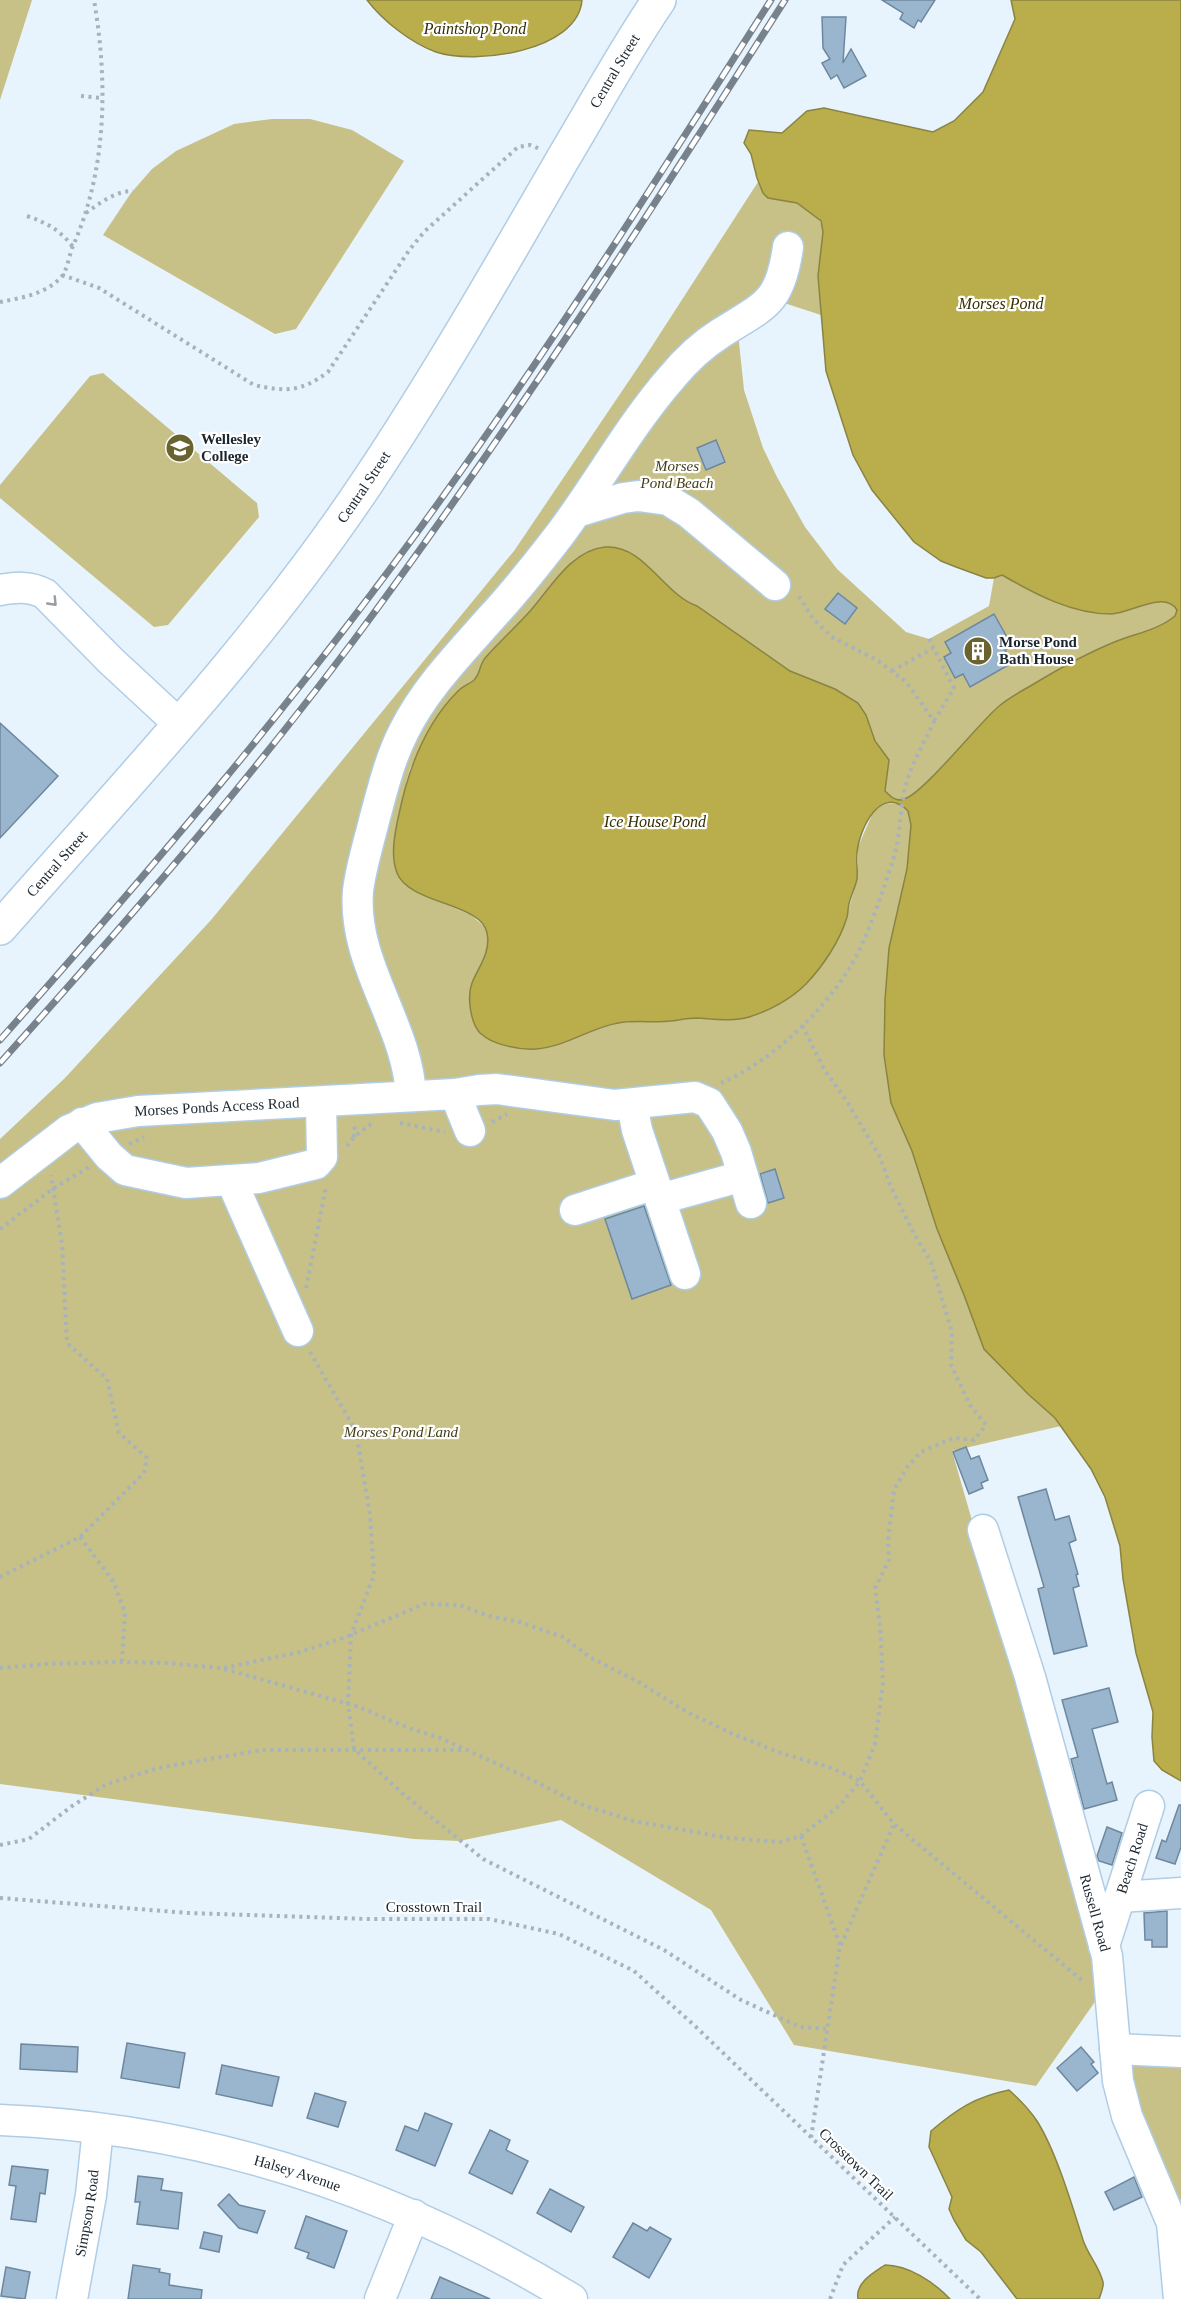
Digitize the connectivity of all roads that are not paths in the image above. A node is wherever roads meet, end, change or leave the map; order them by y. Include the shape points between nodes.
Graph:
1 (659, 0) edge
2 (788, 247) dead end
3 (577, 512) junction
4 (775, 585) road end
5 (0, 590) edge
6 (179, 724) junction
7 (0, 928) edge
8 (455, 1094) junction
9 (411, 1095) junction
10 (632, 1104) junction
11 (321, 1112) junction
12 (82, 1123) junction
13 (470, 1131) road end
14 (231, 1180) junction
15 (0, 1183) edge
16 (657, 1192) junction
17 (575, 1210) dead end
18 (685, 1274) dead end
19 (298, 1331) road end
20 (983, 1530) dead end
21 (1149, 1806) dead end
22 (1181, 1893) edge
23 (1120, 1897) junction
24 (1104, 1946) junction
25 (1115, 2049) junction
26 (1181, 2052) edge
27 (0, 2120) edge
28 (98, 2129) junction
29 (1176, 2211) edge
30 (414, 2215) junction
31 (72, 2299) edge
32 (380, 2299) edge
33 (572, 2299) edge
34 (1179, 2299) edge

1 - 6 main road, Central Street via 415,410 367,483 323,547
2 - 3 street via 783,276 768,301 710,340 673,376 646,409
3 - 4 street via 638,496 668,500
3 - 9 street via 427,694 405,728 387,773 363,863 358,910 368,956 406,1062
5 -> 6 street via 34,588 45,594
6 - 7 main road, Central Street
8 - 9 street, Morses Ponds Access Road
8 - 10 street, Morses Ponds Access Road via 497,1089 600,1104
8 - 13 street
9 - 11 street, Morses Ponds Access Road
10 - 16 street
10 - 16 street, Morses Ponds Access Road via 685,1096 703,1099 727,1131 747,1190
11 - 12 street, Morses Ponds Access Road via 138,1111
11 - 14 street via 322,1157 316,1164 258,1178
12 - 14 street via 125,1170 186,1183
12 - 15 street, Morses Ponds Access Road
14 - 19 street
16 - 17 street
16 - 18 street
20 - 24 street, Russell Road via 1030,1677
21 - 23 street, Beach Road
22 - 23 street
23 - 24 street, Beach Road
24 - 25 street, Russell Road
25 - 26 street
25 - 29 street, Russell Road via 1127,2116
27 - 28 street, Halsey Avenue
28 - 30 street, Halsey Avenue via 200,2146 272,2164
28 - 31 street, Simpson Road via 91,2195
29 - 34 street, Russell Road
30 - 32 street
30 - 33 street, Halsey Avenue via 490,2252

